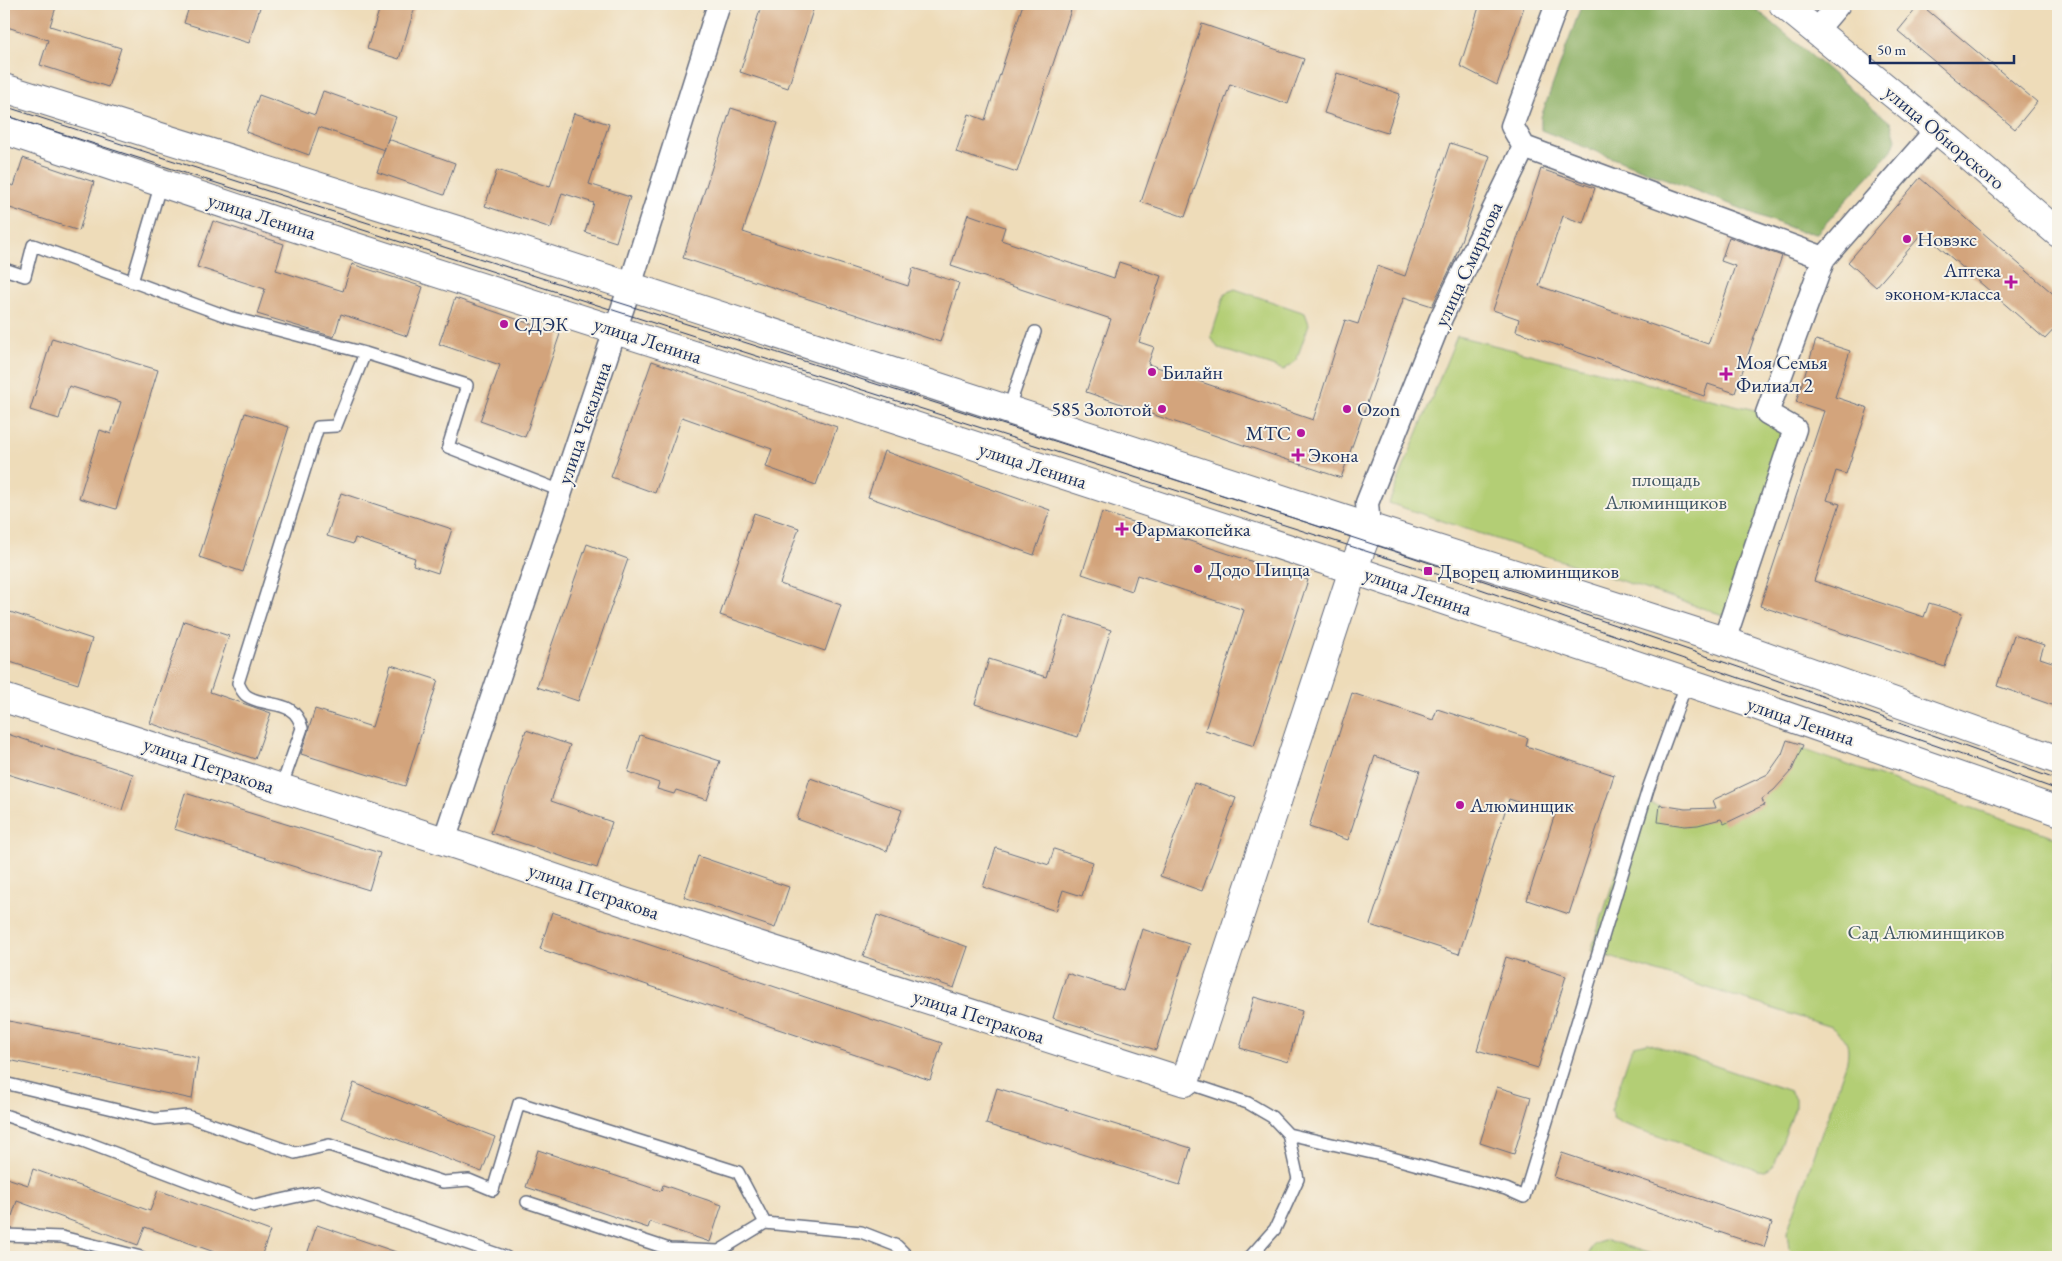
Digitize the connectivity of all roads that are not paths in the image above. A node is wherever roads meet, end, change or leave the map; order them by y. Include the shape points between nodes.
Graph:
1 (719, 4) edge
2 (1558, 4) edge
3 (1783, 4) edge
4 (1839, 4) edge
5 (1816, 31) junction
6 (4, 88) edge
7 (1937, 129) junction
8 (4, 130) edge
9 (1524, 148) junction
10 (161, 183) junction
11 (2058, 233) edge
12 (1824, 258) junction
13 (4, 269) edge
14 (132, 282) junction
15 (630, 286) junction
16 (616, 330) junction
17 (1035, 332) dead end
18 (365, 353) junction
19 (1008, 410) junction
20 (561, 490) junction
21 (1369, 528) junction
22 (1354, 570) junction
23 (1724, 641) junction
24 (1687, 682) junction
25 (4, 698) edge
26 (2058, 760) edge
27 (280, 789) junction
28 (2058, 811) edge
29 (444, 841) junction
30 (1185, 1082) junction
31 (4, 1083) edge
32 (4, 1115) edge
33 (1288, 1134) junction
34 (527, 1202) dead end
35 (765, 1223) junction
36 (4, 1236) edge
37 (141, 1257) edge
38 (506, 1257) edge
39 (908, 1257) edge
40 (1250, 1257) edge

1 - 15 street, улица Чекалина
2 - 9 street via 1512,126
3 - 5 main road, улица Обнорского
4 - 5 street
5 - 7 main road, улица Обнорского
6 - 15 main road
7 - 11 main road, улица Обнорского
7 - 12 street
8 - 10 main road, улица Ленина
9 - 12 street
9 - 21 street, улица Смирнова via 1438,328 1367,503
10 - 14 lane
10 - 16 main road, улица Ленина
12 - 23 street via 1767,413 1795,429
13 - 14 lane via 25,276 33,245
14 - 18 lane via 229,317
15 - 16 street, улица Чекалина
15 - 19 main road
16 - 20 street, улица Чекалина
16 - 22 main road, улица Ленина
17 - 19 lane
18 - 20 lane via 467,385 448,447
18 - 27 lane via 336,426 318,427 238,683 246,696 290,709 300,719 302,728
19 - 21 main road
20 - 29 street, улица Чекалина
21 - 22 main road
21 - 23 main road
22 - 24 main road, улица Ленина
22 - 30 main road
23 - 26 main road
24 - 28 main road, улица Ленина
24 - 33 lane via 1648,789 1524,1197 1506,1189 1385,1156
25 - 27 main road, улица Петракова
27 - 29 main road, улица Петракова
29 - 30 main road, улица Петракова
30 - 33 lane via 1248,1103 1272,1117
31 - 35 lane via 155,1119 187,1116 294,1153 329,1145 443,1182 469,1180 493,1190 519,1104 738,1172
32 - 38 lane via 254,1206 317,1192
33 - 40 lane via 1298,1179 1275,1229
34 - 35 lane via 670,1249 719,1251
35 - 39 lane via 861,1232 897,1246
36 - 37 lane via 62,1236

